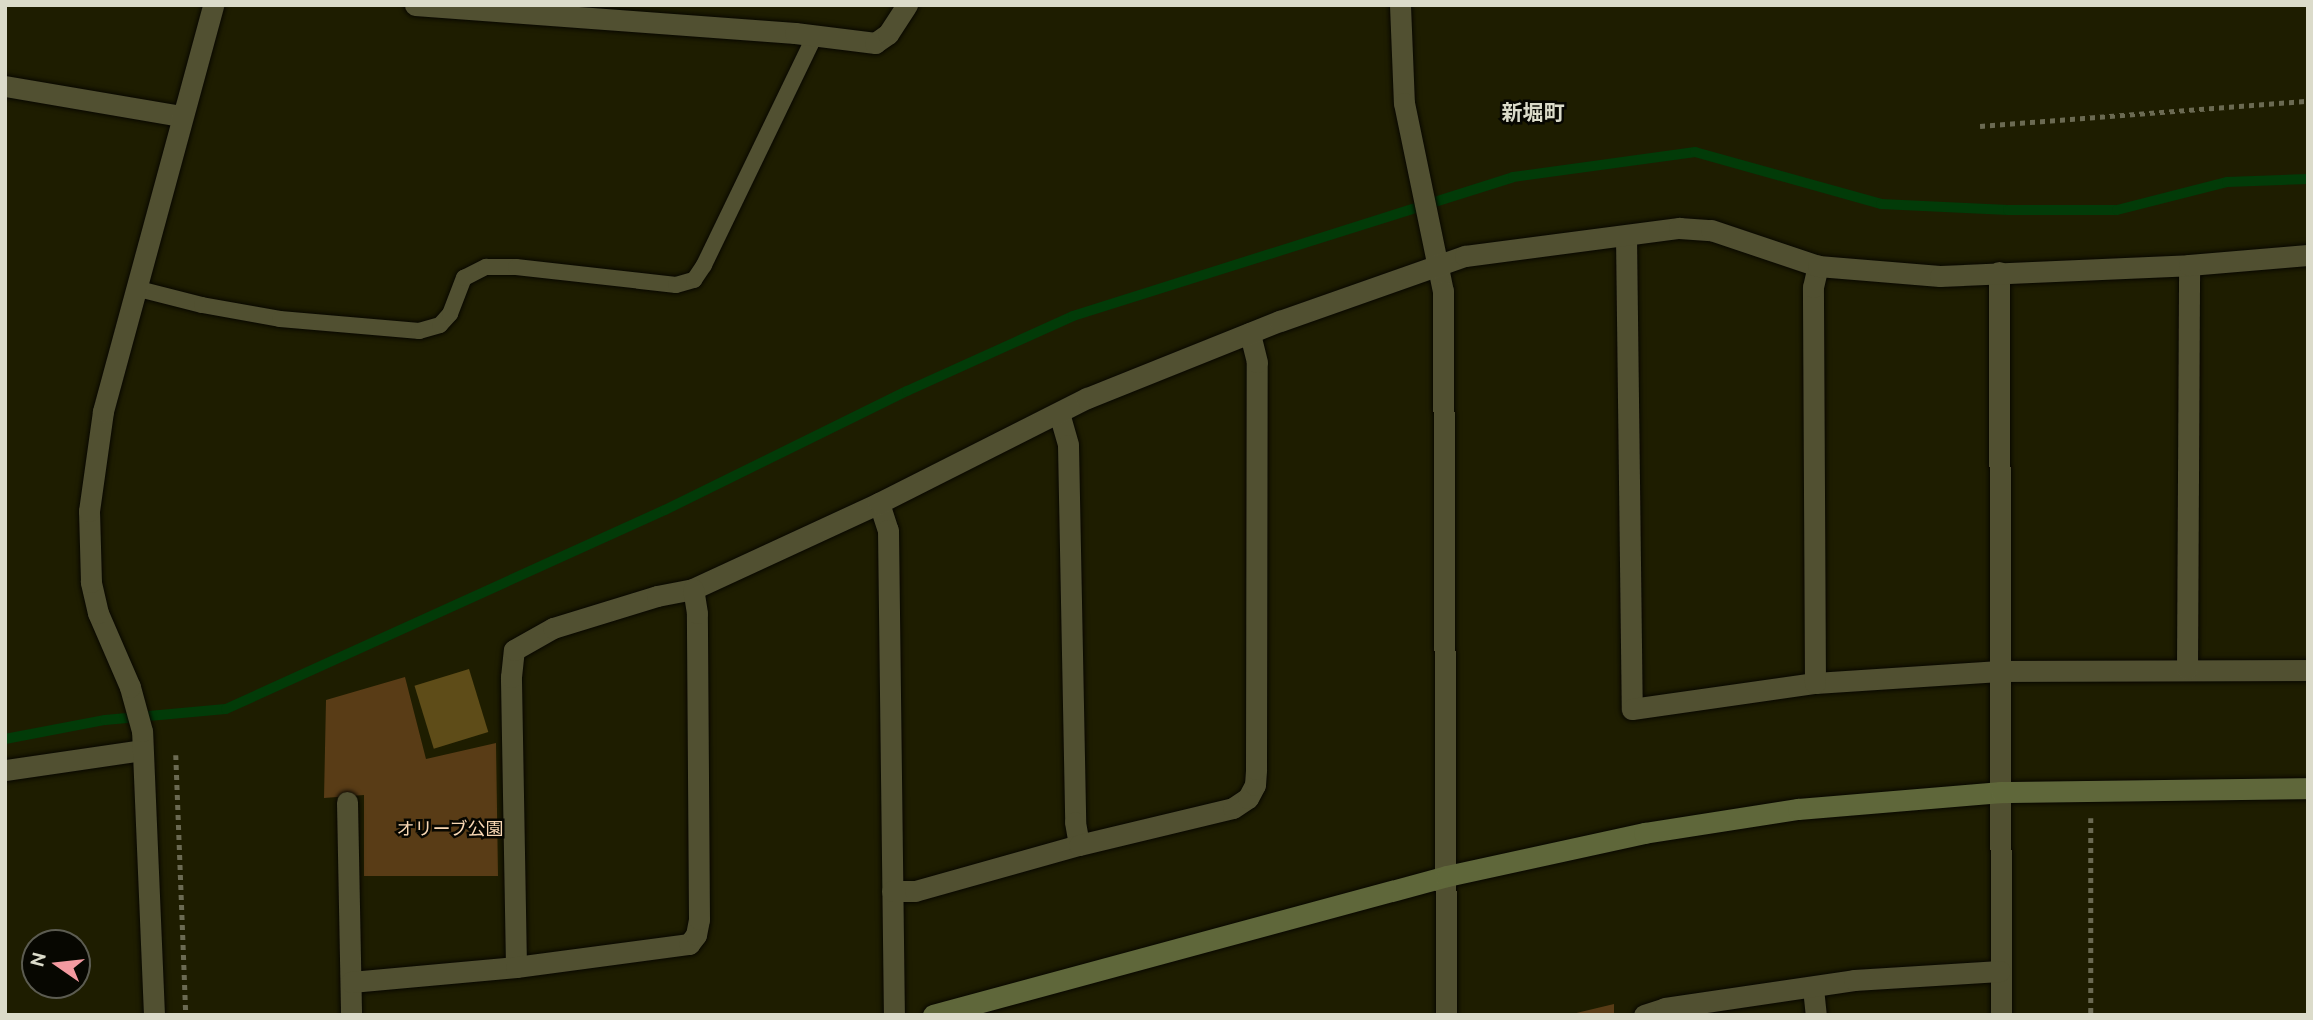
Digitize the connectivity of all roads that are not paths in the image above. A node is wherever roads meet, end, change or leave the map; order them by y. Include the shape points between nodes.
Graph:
1 (214, 5) edge
2 (415, 5) edge
3 (907, 5) edge
4 (1401, 5) edge
5 (814, 37) junction
6 (5, 86) edge
7 (181, 116) junction
8 (1626, 236) junction
9 (2308, 255) edge
10 (1439, 264) junction
11 (2189, 265) junction
12 (1818, 266) junction
13 (1999, 272) junction
14 (135, 288) junction
15 (1250, 333) junction
16 (1059, 413) junction
17 (879, 503) junction
18 (693, 589) junction
19 (2187, 669) junction
20 (2308, 670) edge
21 (2000, 671) junction
22 (1815, 683) junction
23 (142, 740) junction
24 (5, 770) edge
25 (2308, 788) edge
26 (2001, 792) junction
27 (347, 802) dead end
28 (1079, 845) junction
29 (1447, 876) junction
30 (892, 891) junction
31 (516, 967) junction
32 (2000, 971) junction
33 (351, 982) junction
34 (1813, 988) junction
35 (154, 1015) edge
36 (351, 1015) edge
37 (894, 1015) edge
38 (933, 1015) edge
39 (1446, 1015) edge
40 (1644, 1015) edge
41 (1816, 1015) edge
42 (2001, 1015) edge

1 - 7 street
2 - 5 street
3 - 5 street via 888,34 875,43
4 - 10 street via 1404,103
5 - 14 lane via 694,280 676,285 486,267 464,278 450,314 440,325 419,331 280,319
6 - 7 street
7 - 14 street
8 - 10 street via 1465,256
8 - 12 street via 1696,227
8 - 22 street via 1632,709
9 - 11 street
10 - 15 street
10 - 29 street via 1443,291
11 - 13 street
11 - 19 street
12 - 13 street via 1940,276
12 - 22 street via 1813,287
13 - 21 street
14 - 23 street via 103,411 89,511 91,582 132,695
15 - 16 street
15 - 28 street via 1256,362 1255,785 1248,798 1233,808
16 - 17 street
16 - 28 street via 1068,445
17 - 18 street
17 - 30 street via 888,530
18 - 31 street via 553,628 514,650
18 - 31 street via 697,627 696,935 689,944 672,948
19 - 20 street
19 - 21 street
21 - 22 street
21 - 26 street
23 - 24 street
23 - 35 street
25 - 26 street
26 - 29 street via 1772,813 1644,833
26 - 32 street
27 - 33 street
28 - 30 street via 915,891
29 - 38 street
29 - 39 street
30 - 37 street
31 - 33 street
32 - 34 street via 1854,980
32 - 42 street
33 - 36 street
34 - 40 street via 1665,1008
34 - 41 street

